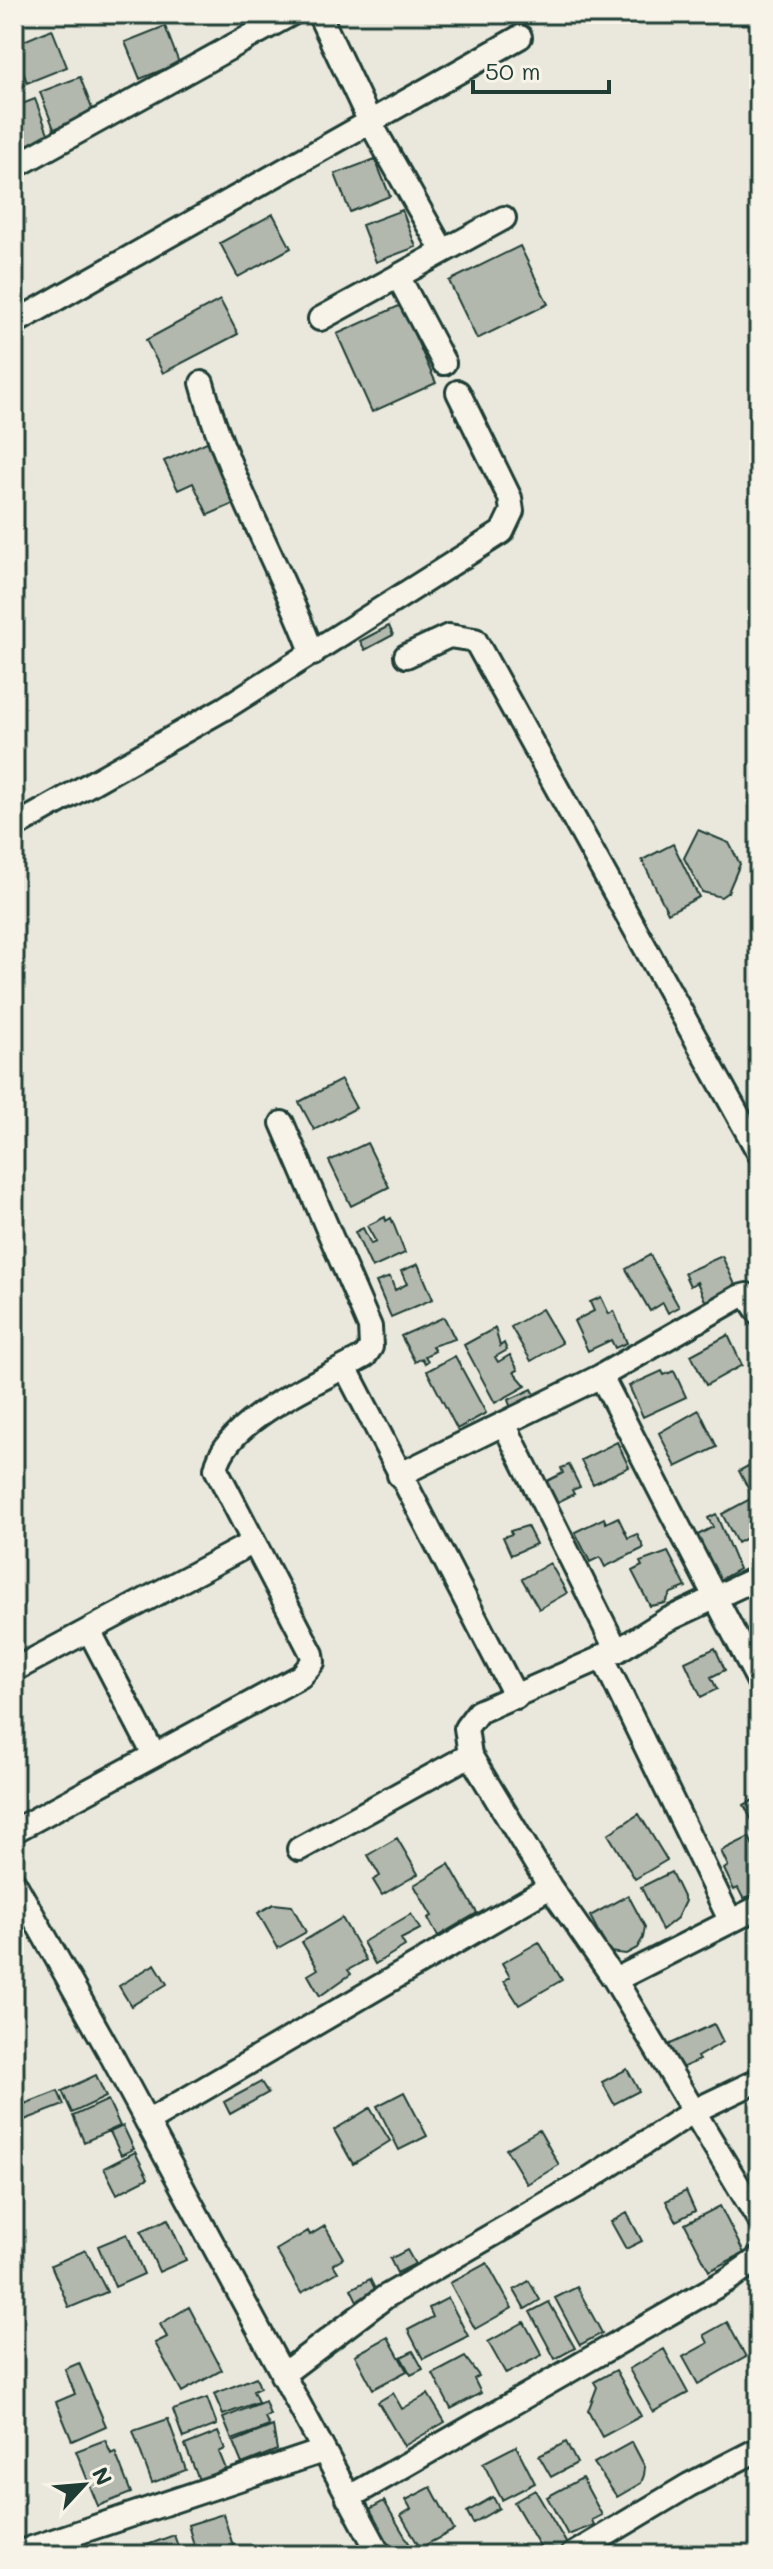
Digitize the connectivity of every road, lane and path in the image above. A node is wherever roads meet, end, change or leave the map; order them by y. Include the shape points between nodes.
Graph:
1 (291, 14) edge
2 (319, 14) edge
3 (520, 37) dead end
4 (370, 122) junction
5 (14, 167) edge
6 (504, 218) dead end
7 (443, 251) junction
8 (398, 276) junction
9 (320, 319) dead end
10 (14, 323) edge
11 (444, 363) dead end
12 (202, 383) dead end
13 (458, 392) dead end
14 (313, 654) junction
15 (406, 656) dead end
16 (14, 827) edge
17 (282, 1123) dead end
18 (759, 1153) edge
19 (759, 1313) edge
20 (345, 1367) junction
21 (601, 1376) junction
22 (505, 1426) junction
23 (399, 1475) junction
24 (252, 1543) junction
25 (759, 1577) edge
26 (716, 1599) junction
27 (89, 1630) junction
28 (609, 1654) junction
29 (14, 1670) edge
30 (759, 1682) edge
31 (516, 1697) junction
32 (154, 1755) junction
33 (470, 1755) junction
34 (14, 1831) edge
35 (299, 1849) dead end
36 (14, 1882) edge
37 (550, 1887) junction
38 (759, 1907) edge
39 (730, 1920) junction
40 (615, 1980) junction
41 (759, 2080) edge
42 (694, 2111) junction
43 (147, 2122) junction
44 (759, 2220) edge
45 (759, 2258) edge
46 (282, 2375) junction
47 (759, 2449) edge
48 (323, 2451) junction
49 (348, 2498) junction
50 (14, 2554) edge
51 (380, 2555) edge
52 (572, 2555) edge

1 - 5 street
2 - 4 street
3 - 4 street
4 - 7 street
4 - 10 street
6 - 7 street
7 - 8 street
8 - 9 street
8 - 11 street
12 - 14 street via 227,457
13 - 14 street via 510,498 510,521 502,532
14 - 16 street
15 - 18 street via 449,636 475,640
17 - 20 street via 373,1337 365,1356
19 - 21 street via 747,1295 739,1297
20 - 23 street
20 - 24 street via 252,1420 218,1458 218,1478
21 - 22 street
21 - 26 street
22 - 23 street
22 - 28 street
23 - 31 street
24 - 27 street
24 - 32 street via 312,1654 309,1670
25 - 26 street
26 - 28 street
26 - 30 street
27 - 29 street
27 - 32 street
28 - 31 street
28 - 39 street
31 - 33 street via 478,1712 466,1728
32 - 34 street
33 - 35 street
33 - 37 street
36 - 43 street
37 - 40 street
37 - 43 street
38 - 39 street
39 - 40 street
40 - 42 street
41 - 42 street
42 - 44 street
42 - 46 street via 385,2297
43 - 46 street
45 - 49 street
46 - 48 street
47 - 52 street
48 - 49 street
48 - 50 street
49 - 51 street

